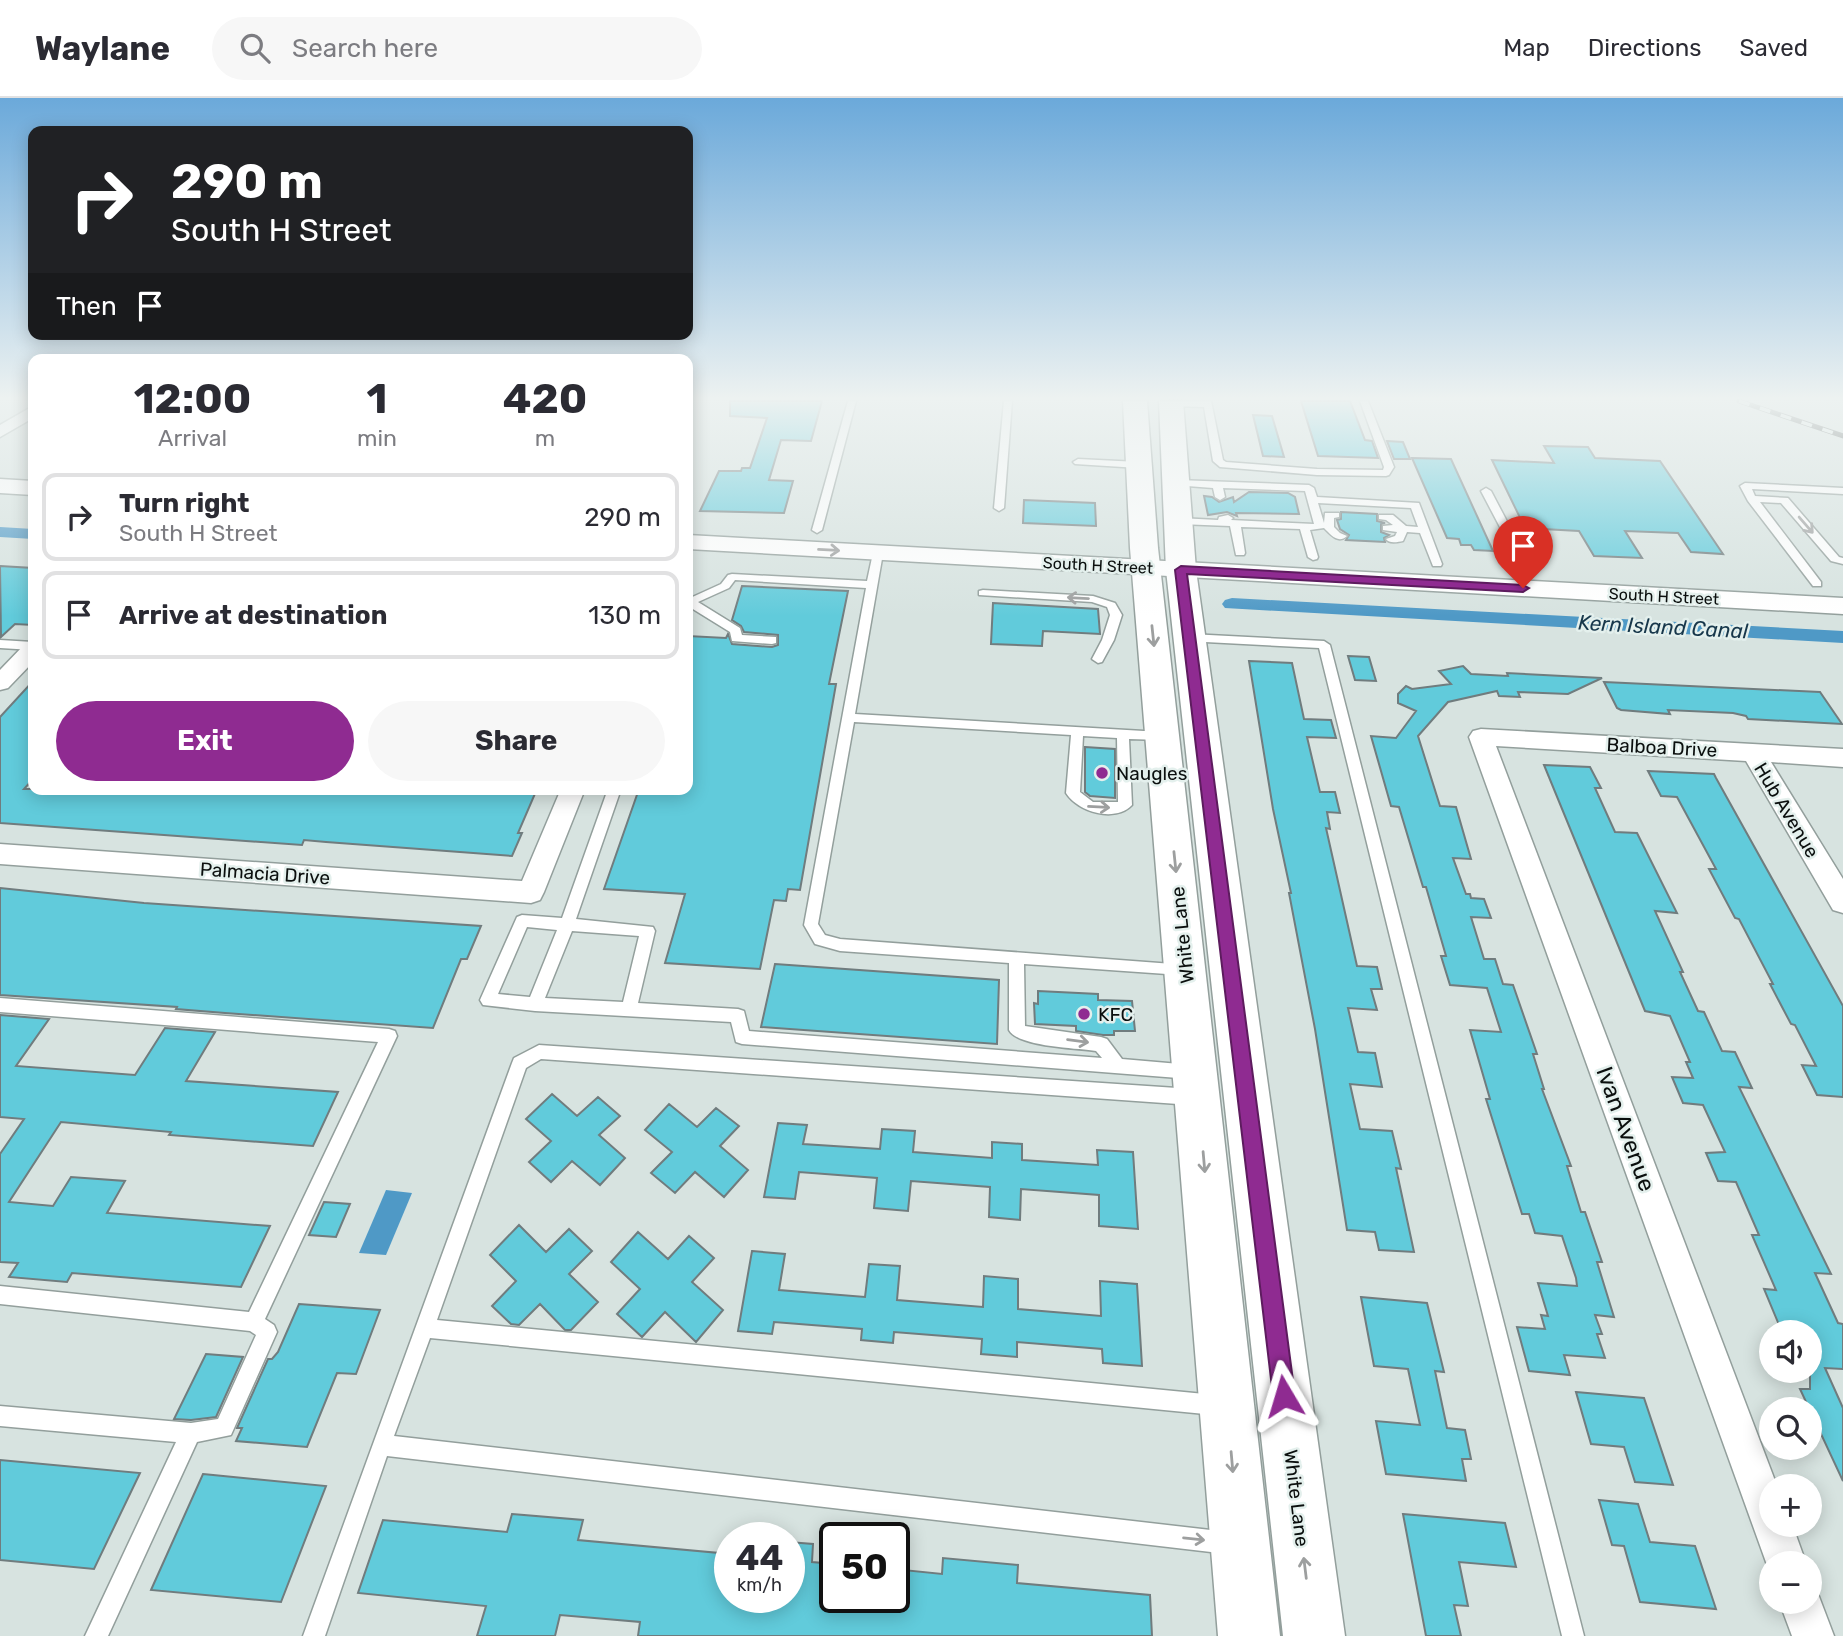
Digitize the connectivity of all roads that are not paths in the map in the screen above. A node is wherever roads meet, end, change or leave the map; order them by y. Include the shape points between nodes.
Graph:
1 (831, 473) edge
2 (1002, 473) edge
3 (1141, 473) edge
4 (1176, 473) edge
5 (1177, 483) junction
6 (0, 486) edge
7 (28, 488) edge
8 (1486, 491) dead end
9 (1843, 491) edge
10 (1752, 499) junction
11 (1312, 500) junction
12 (0, 504) edge
13 (28, 506) edge
14 (999, 508) dead end
15 (1335, 516) dead end
16 (1383, 517) dead end
17 (1225, 519) junction
18 (1179, 521) junction
19 (693, 523) edge
20 (1304, 527) junction
21 (1332, 529) junction
22 (1402, 529) junction
23 (814, 530) junction
24 (1424, 530) junction
25 (1389, 534) dead end
26 (693, 542) edge
27 (693, 542) edge
28 (878, 553) junction
29 (1240, 554) junction
30 (1313, 557) junction
31 (1163, 559) junction
32 (1843, 561) edge
33 (1437, 564) junction
34 (1527, 569) junction
35 (1329, 578) junction
36 (1814, 584) junction
37 (873, 585) junction
38 (1843, 585) edge
39 (983, 593) dead end
40 (1689, 597) junction
41 (693, 600) edge
42 (693, 604) edge
43 (1843, 606) edge
44 (1190, 638) junction
45 (772, 640) dead end
46 (0, 644) edge
47 (28, 647) edge
48 (28, 652) edge
49 (1098, 659) dead end
50 (0, 683) edge
51 (849, 718) junction
52 (1077, 732) junction
53 (1143, 735) junction
54 (1481, 737) joint
55 (1754, 753) junction
56 (1843, 758) edge
57 (571, 795) edge
58 (613, 795) edge
59 (0, 855) edge
60 (1843, 902) edge
61 (567, 924) junction
62 (1016, 958) junction
63 (1186, 970) junction
64 (535, 1004) junction
65 (0, 1005) edge
66 (629, 1010) junction
67 (1026, 1035) junction
68 (1026, 1061) junction
69 (1119, 1068) junction
70 (1197, 1085) junction
71 (1261, 1210) junction
72 (0, 1295) edge
73 (254, 1322) junction
74 (424, 1328) junction
75 (1227, 1406) junction
76 (0, 1416) edge
77 (191, 1433) junction
78 (381, 1445) junction
79 (1759, 1490) edge
80 (1240, 1544) junction
81 (1805, 1614) edge
82 (96, 1636) edge
83 (314, 1636) edge
84 (1249, 1636) edge
85 (1314, 1636) edge
86 (1573, 1636) edge
87 (1813, 1636) edge

1 - 23 lane
2 - 14 lane
3 - 31 main road, White Lane
4 - 5 main road, White Lane
5 - 11 lane via 1218,493 1309,488
5 - 18 main road, White Lane
6 - 7 street
8 - 34 lane
9 - 10 lane via 1745,486
10 -> 32 lane via 1784,500 1835,559
10 - 36 lane
11 - 21 lane
11 - 24 lane via 1415,505
12 - 13 street
15 - 21 lane via 1329,515
16 - 22 lane
17 - 18 lane
17 - 20 lane
17 - 29 lane
18 - 31 main road, White Lane
19 - 23 street, South H Street
20 - 21 lane
20 - 30 lane
22 - 24 lane
22 - 25 lane via 1399,539
23 - 26 street via 794,537
23 - 31 street, South H Street
24 - 33 lane
27 -> 28 street, South H Street
28 - 31 street, South H Street
28 - 37 lane
29 - 30 street, South H Street
29 - 31 street, South H Street
30 - 33 street, South H Street
31 - 35 street, South H Street
31 - 44 main road, White Lane
31 -> 53 main road, White Lane
33 - 34 street, South H Street
33 - 35 street via 1417,573
34 - 36 street, South H Street
35 - 40 street, South H Street
36 - 38 street, South H Street
36 - 40 street via 1799,594
37 - 41 lane via 732,577 725,586
37 - 51 lane
49 -> 39 lane via 1116,615 1111,605 1093,599
40 - 43 street, South H Street
42 - 45 lane via 736,631 736,638
44 - 71 main road, White Lane
44 - 86 lane via 1324,645
46 - 47 lane
48 - 50 street
51 - 52 lane
51 - 62 lane via 811,925 820,940
52 - 53 lane
52 -> 53 lane via 1073,793 1077,801 1116,808 1125,804
53 -> 63 main road, White Lane
54 - 55 street, Balboa Drive
54 - 79 street, Ivan Avenue
55 - 56 street, Balboa Drive
55 - 60 street, Hub Avenue
57 - 59 street, Palmacia Drive via 531,892
58 - 61 lane
61 - 64 lane
61 - 64 lane via 522,921 488,1000
61 - 66 lane via 648,931
62 - 63 lane
62 - 67 lane via 1017,1030
63 - 70 main road, White Lane
63 - 71 main road via 1216,999
64 - 66 lane
65 - 73 lane via 389,1036
66 - 68 lane via 738,1016 742,1037
67 - 68 lane
67 -> 69 lane via 1101,1044
68 - 69 lane
69 - 70 lane
70 - 74 lane via 539,1052 520,1063
70 -> 75 main road, White Lane
85 -> 71 main road, White Lane
72 - 73 lane
73 - 77 lane via 267,1332 223,1428
74 - 75 lane
74 - 78 lane
75 -> 80 main road, White Lane
76 - 77 lane
77 - 82 lane
78 -> 80 lane
78 - 83 lane
80 - 84 main road, White Lane
81 - 87 street

